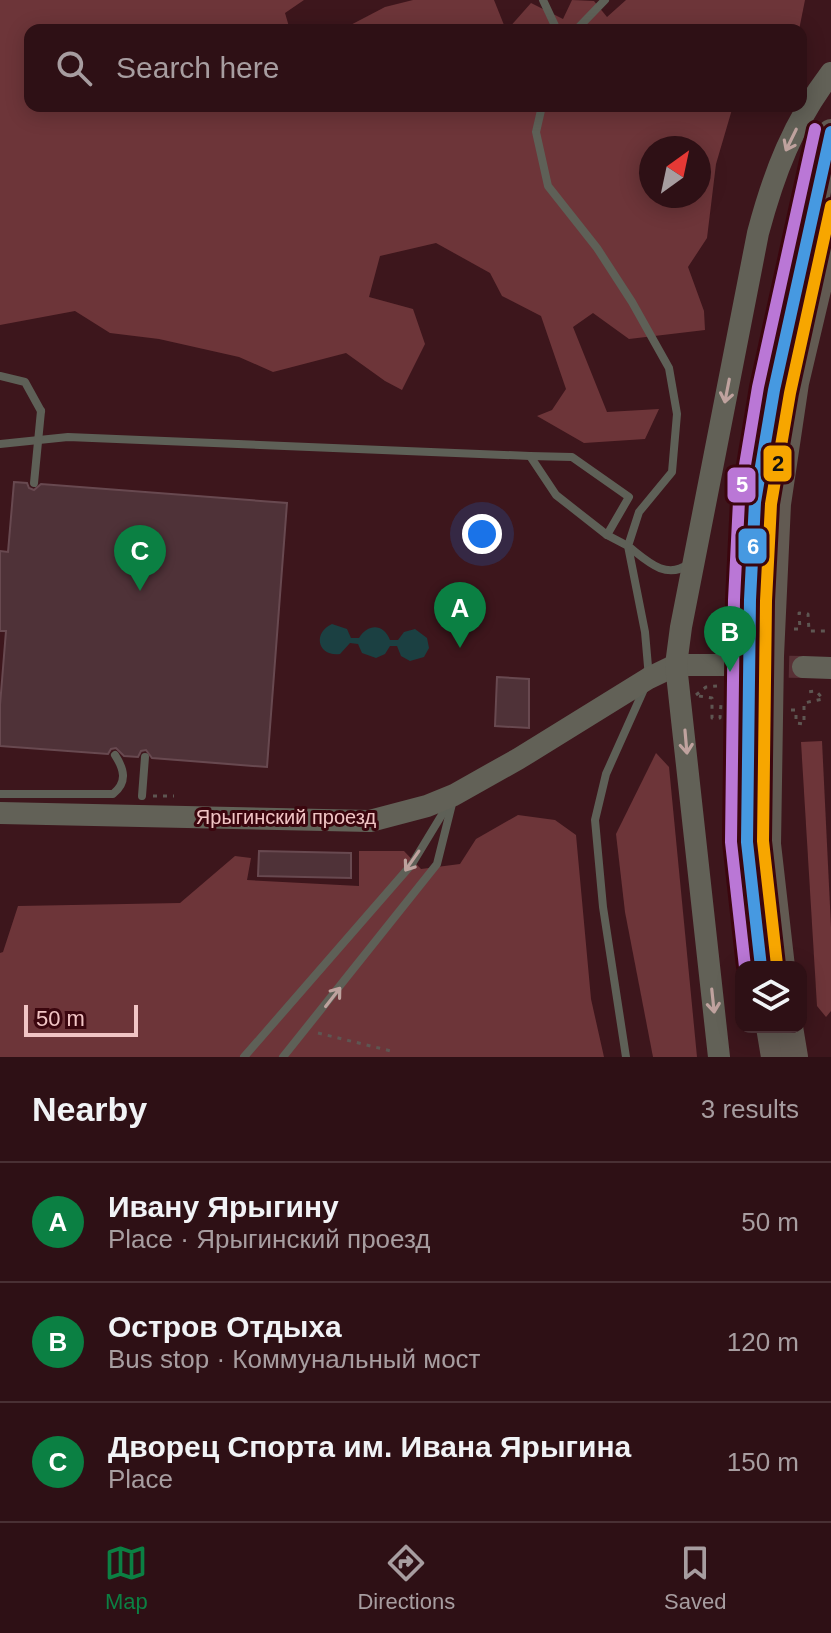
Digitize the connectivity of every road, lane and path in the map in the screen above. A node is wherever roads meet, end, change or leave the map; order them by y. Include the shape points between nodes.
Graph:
1 (543, 0) edge
2 (605, 0) edge
3 (554, 24) edge
4 (582, 24) edge
5 (831, 73) edge
6 (807, 108) edge
7 (541, 112) edge
8 (805, 112) edge
9 (831, 132) edge
10 (831, 235) edge
11 (0, 376) edge
12 (0, 444) edge
13 (530, 456) junction
14 (34, 483) dead end
15 (607, 535) junction
16 (628, 546) junction
17 (695, 558) junction
18 (791, 629) dead end
19 (707, 630) dead end
20 (731, 630) dead end
21 (825, 631) dead end
22 (676, 665) junction
23 (803, 667) tunnel mouth
24 (831, 668) edge
25 (720, 676) joint
26 (649, 678) junction
27 (807, 692) dead end
28 (729, 704) dead end
29 (796, 710) dead end
30 (115, 755) dead end
31 (145, 757) dead end
32 (0, 794) edge
33 (454, 795) junction
34 (142, 796) joint
35 (174, 796) dead end
36 (0, 813) edge
37 (760, 961) edge
38 (781, 961) edge
39 (307, 1030) junction
40 (770, 1033) edge
41 (791, 1033) edge
42 (391, 1051) dead end
43 (244, 1057) edge
44 (283, 1057) edge
45 (626, 1057) edge
46 (719, 1057) edge
47 (774, 1057) edge
48 (795, 1057) edge

1 - 3 lane
2 - 4 lane
5 -> 6 main road
7 - 16 lane via 536,132 548,186 597,248 669,368 677,414 672,472 639,512
8 -> 17 main road via 772,179 758,233
9 - 37 highway via 777,375 755,502 747,842
10 - 38 highway via 796,383 778,504 768,844
11 - 14 lane, bridge via 25,382 41,411
12 - 13 lane via 68,437
13 - 15 lane via 556,495
13 - 15 lane via 572,457 629,497
15 - 16 lane
16 - 17 lane via 654,567 669,571 681,570
16 - 26 lane
17 - 22 main road
18 - 21 path via 800,629 799,613 808,614 809,631
19 - 20 path via 716,630 718,615 725,616 724,629
22 - 25 main road
22 - 26 main road, Ярыгинский проезд
22 -> 46 main road
23 - 24 main road
25 - 28 path via 694,696 712,698 712,718 720,718 721,704
26 - 33 main road, Ярыгинский проезд
26 - 45 lane via 606,774 595,820
27 - 29 path via 816,691 823,699 804,703 804,724 796,723
30 - 32 lane via 123,780 113,794
31 - 34 lane
33 - 36 main road, Ярыгинский проезд via 370,821
39 -> 33 lane via 437,864
33 -> 43 lane via 412,864
34 - 35 path
39 - 42 path
39 - 44 lane
40 - 47 highway
41 - 48 highway

